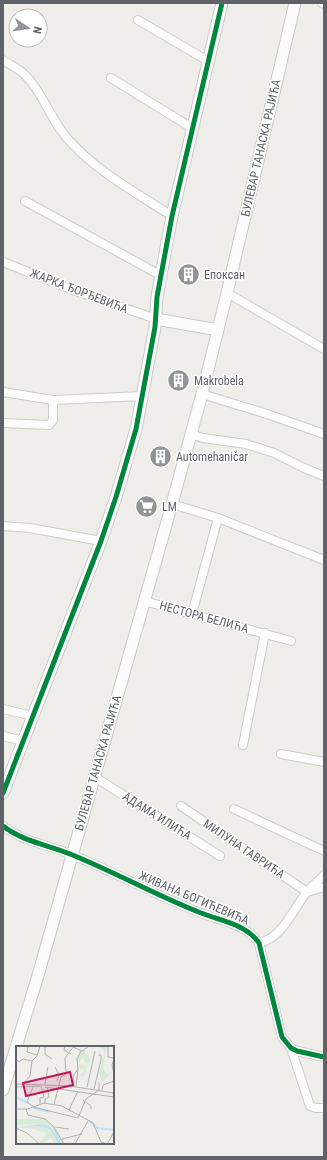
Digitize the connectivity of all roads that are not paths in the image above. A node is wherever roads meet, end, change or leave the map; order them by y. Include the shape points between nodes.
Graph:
1 (222, 3) edge
2 (295, 3) edge
3 (138, 20) dead end
4 (3, 60) edge
5 (208, 61) junction
6 (112, 78) dead end
7 (192, 128) junction
8 (25, 201) dead end
9 (172, 216) junction
10 (3, 262) edge
11 (160, 275) junction
12 (227, 293) junction
13 (156, 319) junction
14 (218, 330) junction
15 (324, 350) edge
16 (3, 392) edge
17 (202, 394) junction
18 (143, 396) junction
19 (53, 400) junction
20 (3, 423) edge
21 (191, 434) junction
22 (324, 434) edge
23 (324, 476) edge
24 (172, 504) junction
25 (218, 518) junction
26 (3, 526) edge
27 (101, 541) junction
28 (324, 560) edge
29 (144, 601) junction
30 (192, 614) junction
31 (265, 633) junction
32 (291, 640) dead end
33 (3, 709) edge
34 (33, 716) junction
35 (3, 736) edge
36 (23, 741) junction
37 (243, 745) dead end
38 (281, 754) dead end
39 (324, 762) edge
40 (94, 776) junction
41 (3, 793) edge
42 (180, 806) dead end
43 (234, 809) dead end
44 (3, 826) edge
45 (324, 851) edge
46 (72, 854) junction
47 (220, 856) dead end
48 (324, 875) edge
49 (324, 887) edge
50 (307, 892) junction
51 (259, 943) junction
52 (290, 1048) junction
53 (324, 1057) edge
54 (3, 1090) edge
55 (324, 1108) edge

1 - 5 main road
2 - 12 main road, БУЛЕВАР ТАНАСКА РАЈИЋА
3 - 5 street
4 - 9 street via 25,75 66,137 94,164
5 - 7 main road
6 - 7 street
7 - 9 main road
8 - 11 street
9 - 11 main road
10 - 13 street, ЖАРКА ЂОРЂЕВИЋА
11 - 13 main road
12 - 14 main road, БУЛЕВАР ТАНАСКА РАЈИЋА
12 - 15 street
13 - 14 main road
13 - 18 main road
14 - 17 main road, БУЛЕВАР ТАНАСКА РАЈИЋА
16 - 19 street
17 - 21 main road, БУЛЕВАР ТАНАСКА РАЈИЋА
17 - 22 street
18 - 19 street
18 - 27 main road via 135,435
19 - 20 street via 53,420 49,425
21 - 23 street via 246,444 274,453
21 - 24 main road, БУЛЕВАР ТАНАСКА РАЈИЋА
24 - 25 street
24 - 29 main road, БУЛЕВАР ТАНАСКА РАЈИЋА
25 - 28 street
25 - 30 street
26 - 27 street via 30,528
27 - 34 main road
29 - 30 street, НЕСТОРА БЕЛИЋА
29 - 40 main road, БУЛЕВАР ТАНАСКА РАЈИЋА
30 - 31 street, НЕСТОРА БЕЛИЋА
31 - 32 street, НЕСТОРА БЕЛИЋА
31 - 37 street, НЕСТОРА БЕЛИЋА
33 - 34 street
34 - 36 main road
35 - 36 street
36 - 41 main road
38 - 39 street
40 - 46 main road, БУЛЕВАР ТАНАСКА РАЈИЋА
40 - 47 street, АДАМА ИЛИЋА
42 - 50 street, МИЛУНА ГАВРИЋА
43 - 45 street
44 - 46 street, ЖИВАНА БОГИЋЕВИЋА via 29,839
46 - 51 street, ЖИВАНА БОГИЋЕВИЋА via 201,913 238,926 254,935
46 - 54 main road, БУЛЕВАР ТАНАСКА РАЈИЋА
48 - 50 street
49 - 50 street
50 - 51 street via 281,929 267,941
51 - 52 street via 282,1037
52 - 53 street
52 - 55 street via 310,1106

